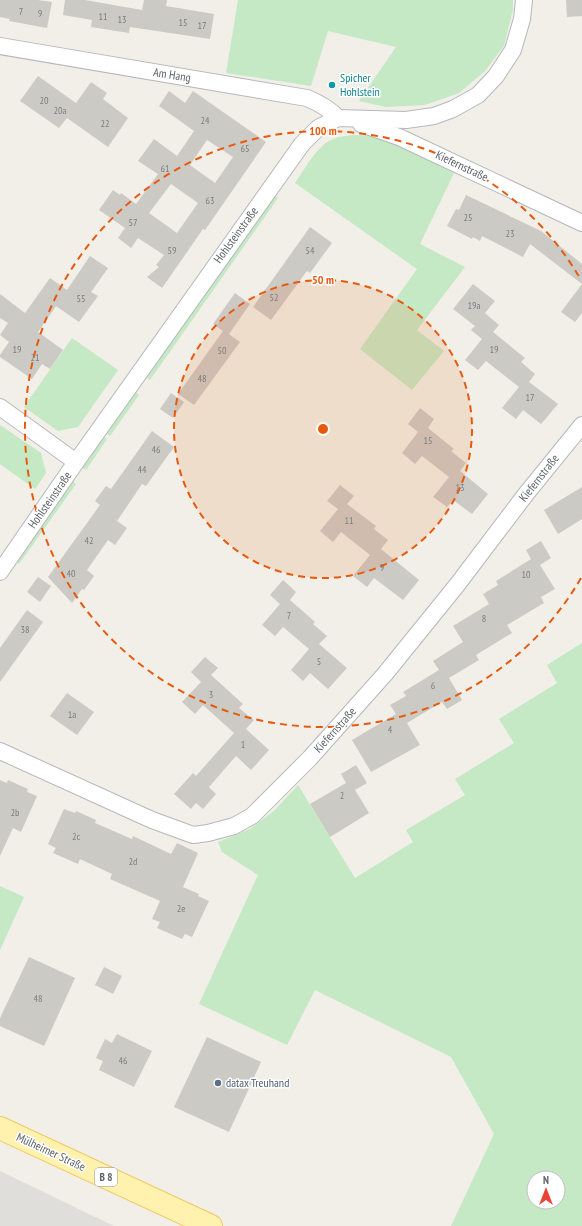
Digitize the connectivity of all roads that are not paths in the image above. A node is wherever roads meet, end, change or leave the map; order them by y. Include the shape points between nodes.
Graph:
1 (524, 0) edge
2 (0, 46) edge
3 (338, 118) junction
4 (582, 223) edge
5 (0, 407) edge
6 (582, 424) edge
7 (76, 462) junction
8 (0, 572) edge
9 (0, 751) edge
10 (0, 1128) edge
11 (211, 1226) edge

1 - 3 street, Hohlsteinstraße via 522,19 513,50 496,76 478,95 434,116 406,120
2 - 3 street, Am Hang via 307,98 330,109
3 - 4 street, Kiefernstraße via 399,137
3 - 7 street, Hohlsteinstraße via 318,128 302,144
5 - 7 street
6 - 9 street, Kiefernstraße via 385,674 310,758 252,816 234,826 193,835 152,820
7 - 8 street, Hohlsteinstraße
10 - 11 main road, Mülheimer Straße / B 8

